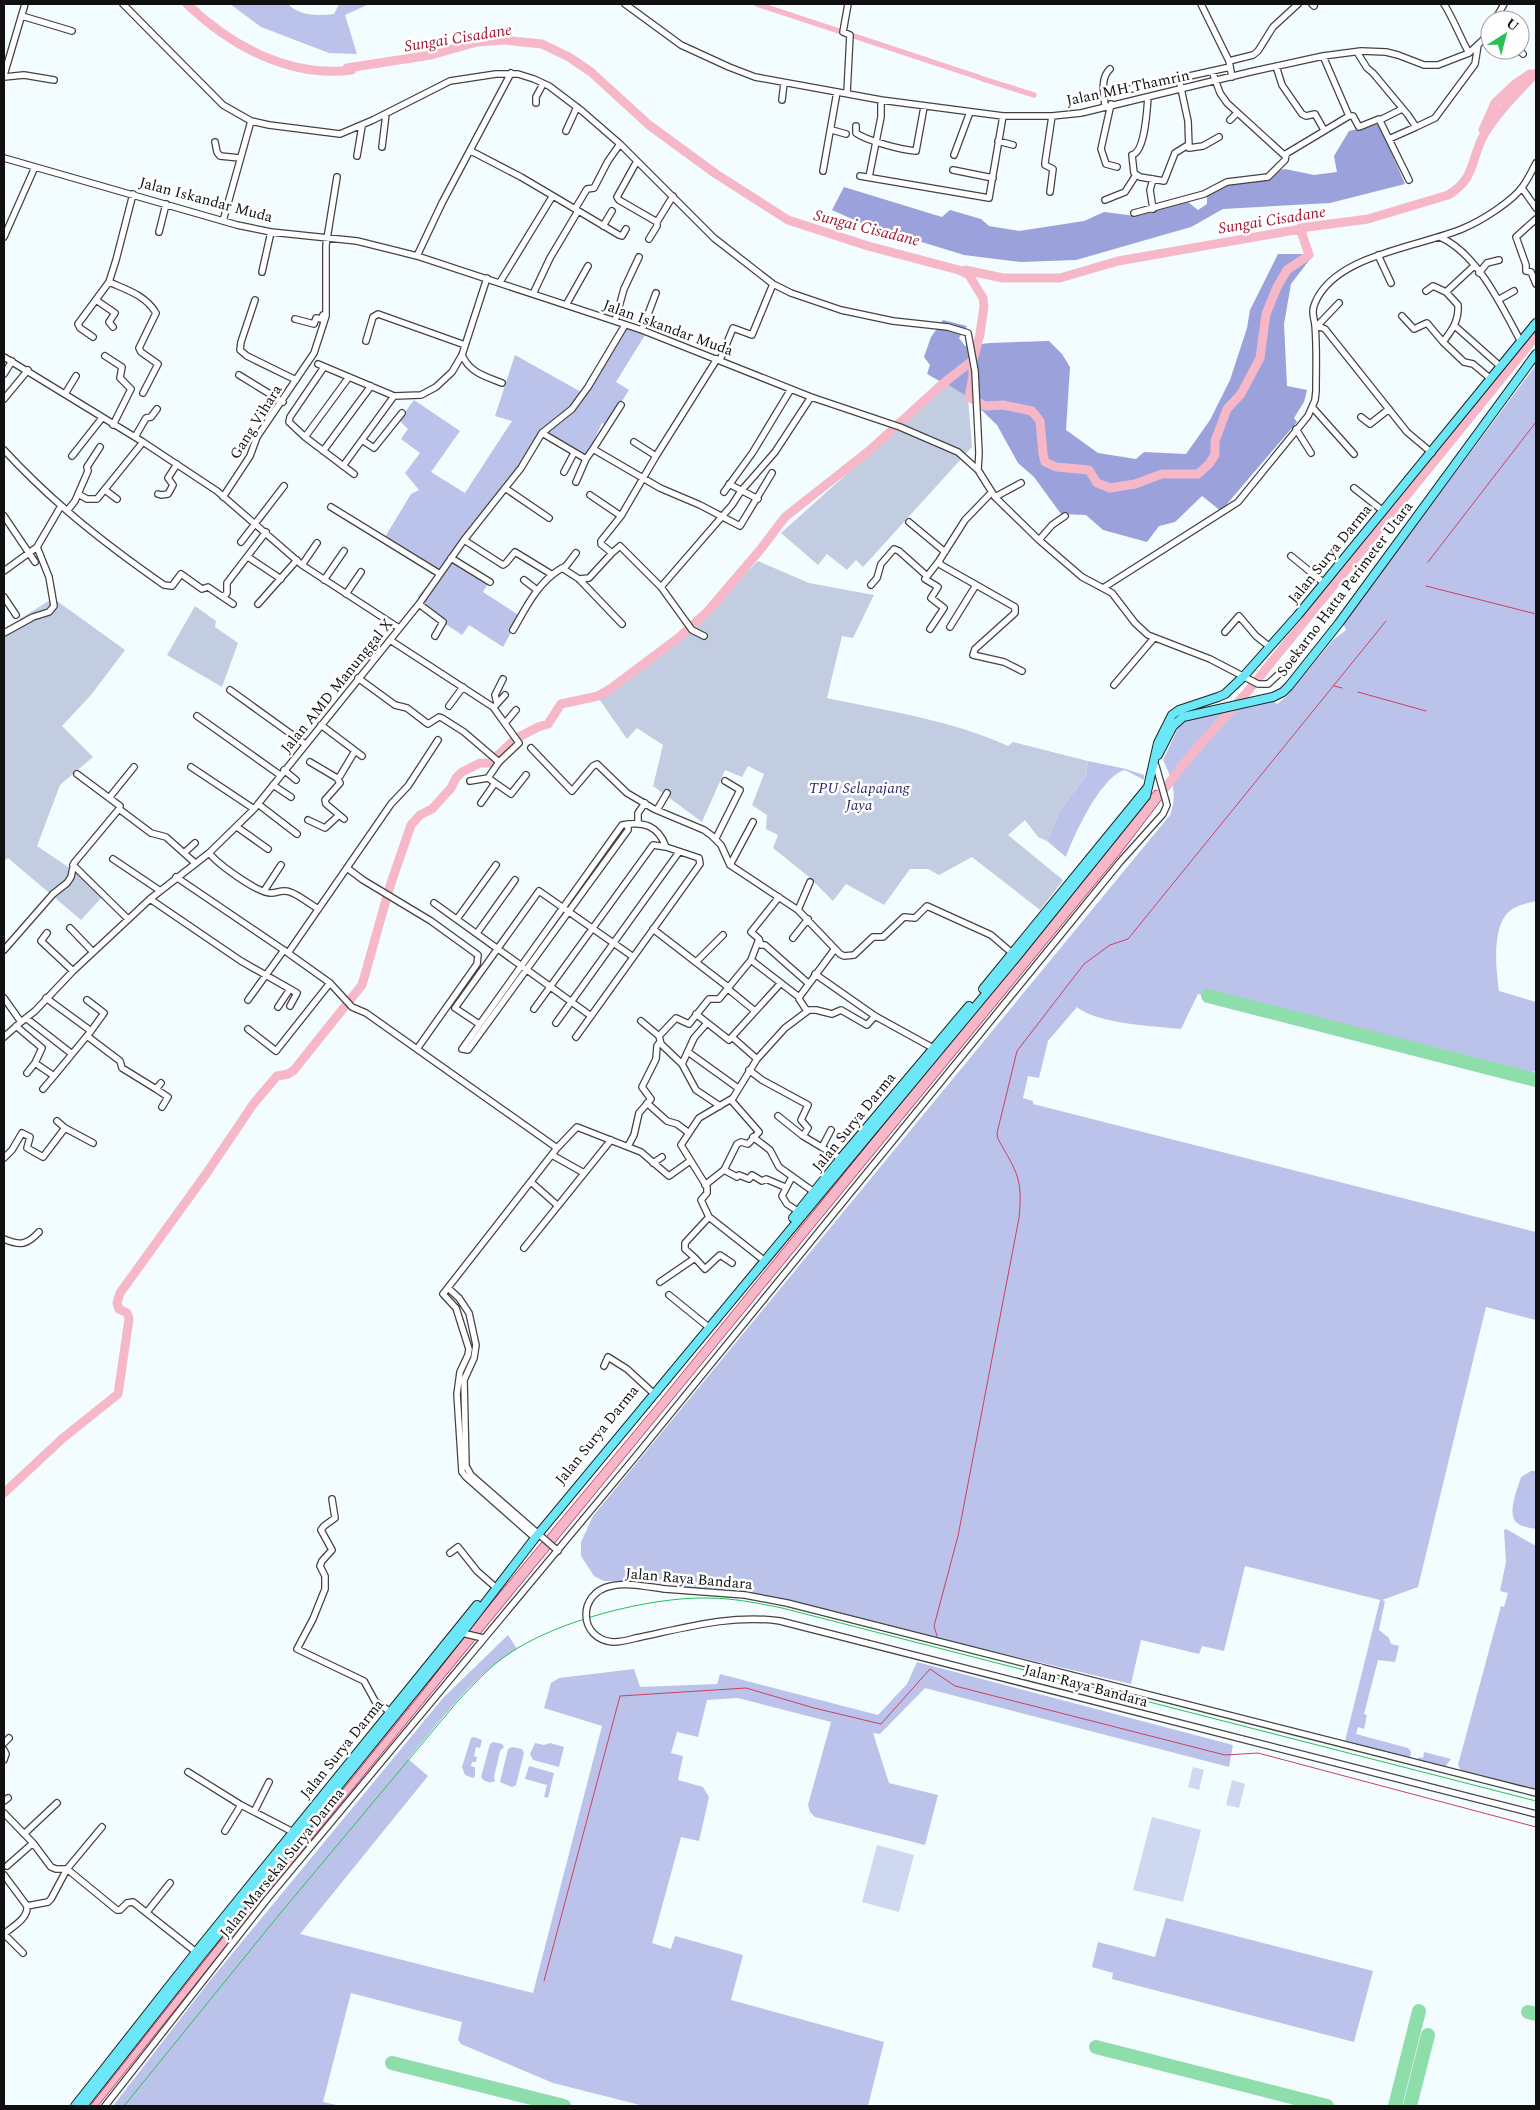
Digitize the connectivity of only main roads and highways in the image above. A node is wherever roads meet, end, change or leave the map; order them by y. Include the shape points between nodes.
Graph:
1 (1536, 324) edge
2 (1536, 354) edge
3 (1148, 787) junction
4 (844, 1160) junction
5 (537, 1536) junction
6 (199, 1954) junction
7 (75, 2106) edge
8 (84, 2106) edge

1 - 3 main road, Jalan Surya Darma via 1247,679 1218,698 1172,715 1158,743
2 - 3 main road, Soekarno Hatta Perimeter Utara via 1339,623 1289,686 1278,695 1188,715 1178,721 1159,753
3 - 4 main road, Jalan Surya Darma
3 - 4 main road, Jalan Surya Darma via 1146,796 1104,849
4 - 5 main road, Jalan Surya Darma
4 - 5 main road, Jalan Surya Darma via 814,1192 651,1391
5 - 6 main road, Jalan Surya Darma via 463,1633
5 - 6 main road, Jalan Surya Darma via 389,1711
6 - 7 main road, Jalan Surya Darma
6 - 8 main road, Jalan Surya Darma

